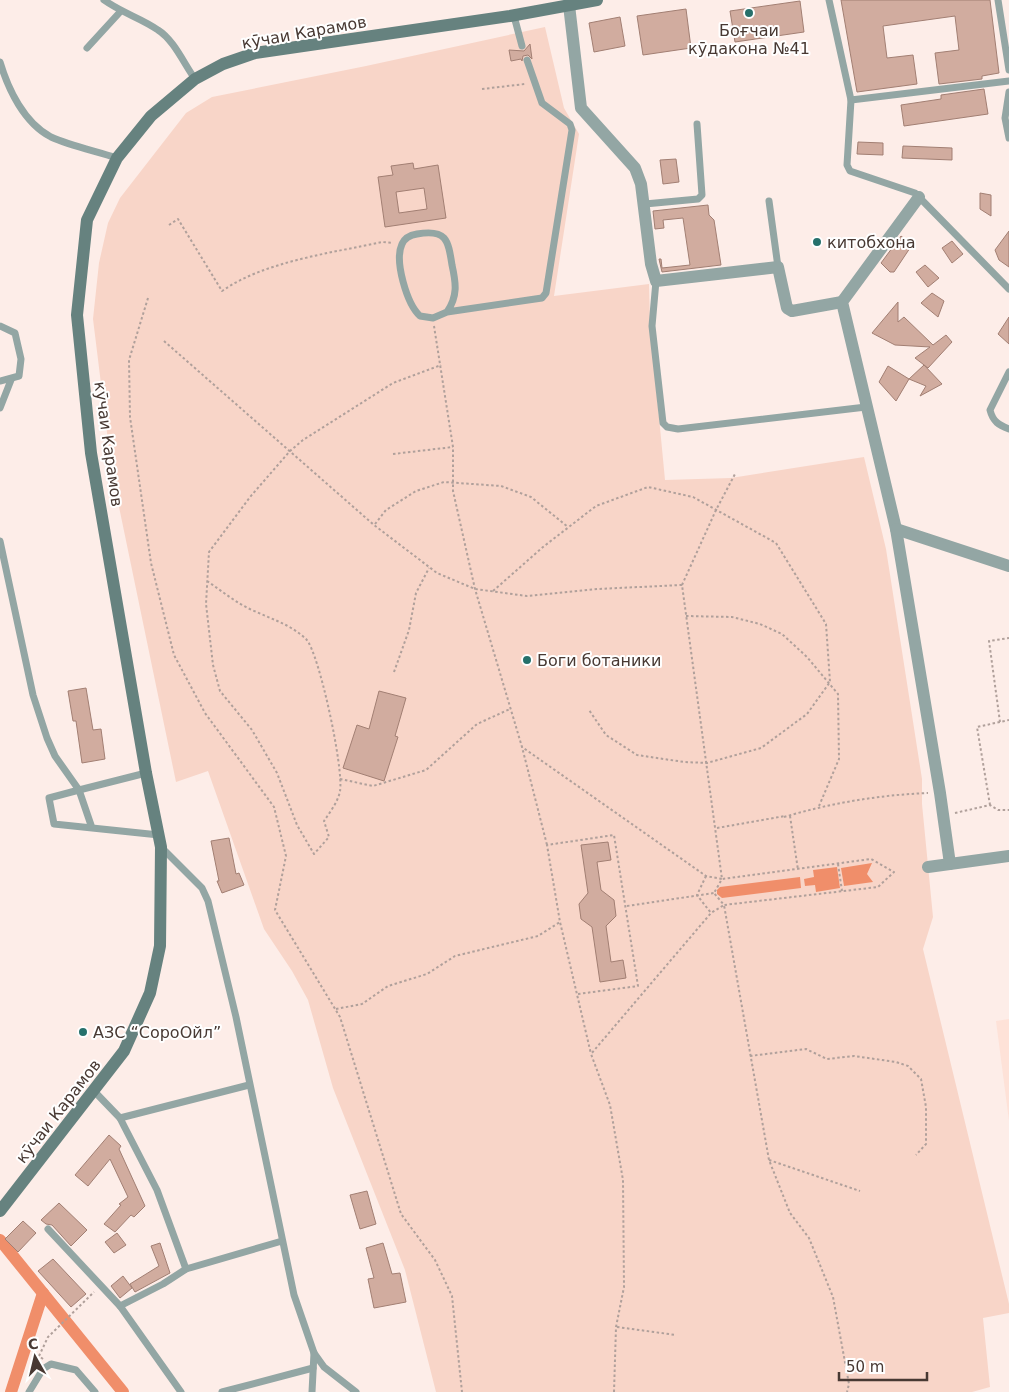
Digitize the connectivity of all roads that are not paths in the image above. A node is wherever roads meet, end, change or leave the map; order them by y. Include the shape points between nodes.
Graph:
1 (104, 0) edge
2 (597, 0) edge
3 (829, 0) edge
4 (998, 0) edge
5 (560, 4) edge
6 (120, 12) junction
7 (514, 16) junction
8 (1006, 33) edge
9 (522, 46) dead end
10 (87, 48) dead end
11 (527, 60) dead end
12 (0, 62) edge
13 (1009, 70) edge
14 (195, 79) junction
15 (1009, 81) edge
16 (1009, 92) edge
17 (851, 100) junction
18 (697, 124) dead end
19 (1009, 138) edge
20 (117, 158) junction
21 (919, 197) junction
22 (769, 201) dead end
23 (645, 204) junction
24 (778, 267) junction
25 (656, 281) junction
26 (1009, 289) edge
27 (842, 302) junction
28 (447, 312) junction
29 (0, 326) edge
30 (1009, 372) edge
31 (11, 380) junction
32 (0, 382) edge
33 (866, 407) junction
34 (0, 408) edge
35 (1009, 429) edge
36 (896, 529) junction
37 (0, 542) edge
38 (1009, 566) edge
39 (146, 773) junction
40 (79, 790) junction
41 (92, 828) junction
42 (160, 841) junction
43 (1009, 856) edge
44 (950, 864) junction
45 (928, 867) dead end
46 (249, 1085) junction
47 (94, 1090) junction
48 (120, 1118) junction
49 (0, 1211) edge
50 (48, 1229) dead end
51 (282, 1241) junction
52 (186, 1269) junction
53 (120, 1306) junction
54 (314, 1353) junction
55 (313, 1368) junction
56 (28, 1392) edge
57 (95, 1392) edge
58 (181, 1392) edge
59 (222, 1392) edge
60 (312, 1392) edge
61 (356, 1392) edge

1 - 6 lane
2 - 5 main road, кӯчаи Карамов
3 - 17 lane
4 - 8 lane
5 - 7 main road, кӯчаи Карамов
5 - 23 street via 581,108 635,168
6 - 10 lane
6 - 14 lane via 158,29
7 - 9 lane
7 - 14 main road, кӯчаи Карамов via 255,53 223,64
8 - 13 lane
11 - 28 lane via 542,103 570,124 572,130 546,293 542,298
12 - 20 lane via 12,95 27,116 46,133
14 - 20 main road, кӯчаи Карамов via 152,116
15 - 17 lane
16 - 19 lane via 1005,118
17 - 21 lane via 850,171
18 - 23 lane via 702,195 698,199
20 - 39 main road, кӯчаи Карамов via 87,220 77,315 91,453
21 - 26 lane
21 - 27 street
22 - 24 lane
23 - 25 street via 650,264
24 - 25 street
24 - 27 street via 787,308 792,311
25 - 33 lane via 652,326 663,423 667,427 678,429
27 - 33 street
28 - 28 lane via 454,300 456,286 449,246 434,231 411,235 402,244 400,255 408,298 420,316 433,318
29 - 31 lane via 15,333 18,339 21,370 19,376
30 - 35 lane via 990,410 992,418
31 - 32 lane
31 - 34 lane
33 - 36 street
36 - 38 street
36 - 44 street
37 - 40 lane via 35,704 55,756
39 - 40 lane
39 - 42 main road, кӯчаи Карамов
40 - 41 lane
40 - 41 lane via 50,798 53,822
41 - 42 lane
42 - 46 lane via 202,888 208,901
42 - 47 main road, кӯчаи Карамов via 160,946 150,993 124,1051
43 - 44 street
44 - 45 street
46 - 48 lane
46 - 51 lane
47 - 48 lane
47 - 49 main road, кӯчаи Карамов
48 - 52 lane via 157,1190
50 - 53 lane
51 - 52 lane
51 - 54 lane via 294,1295
52 - 53 lane
53 - 58 lane
54 - 55 lane
54 - 61 lane via 324,1367
55 - 59 lane
55 - 60 lane
56 - 57 lane via 43,1369 51,1364 76,1370

